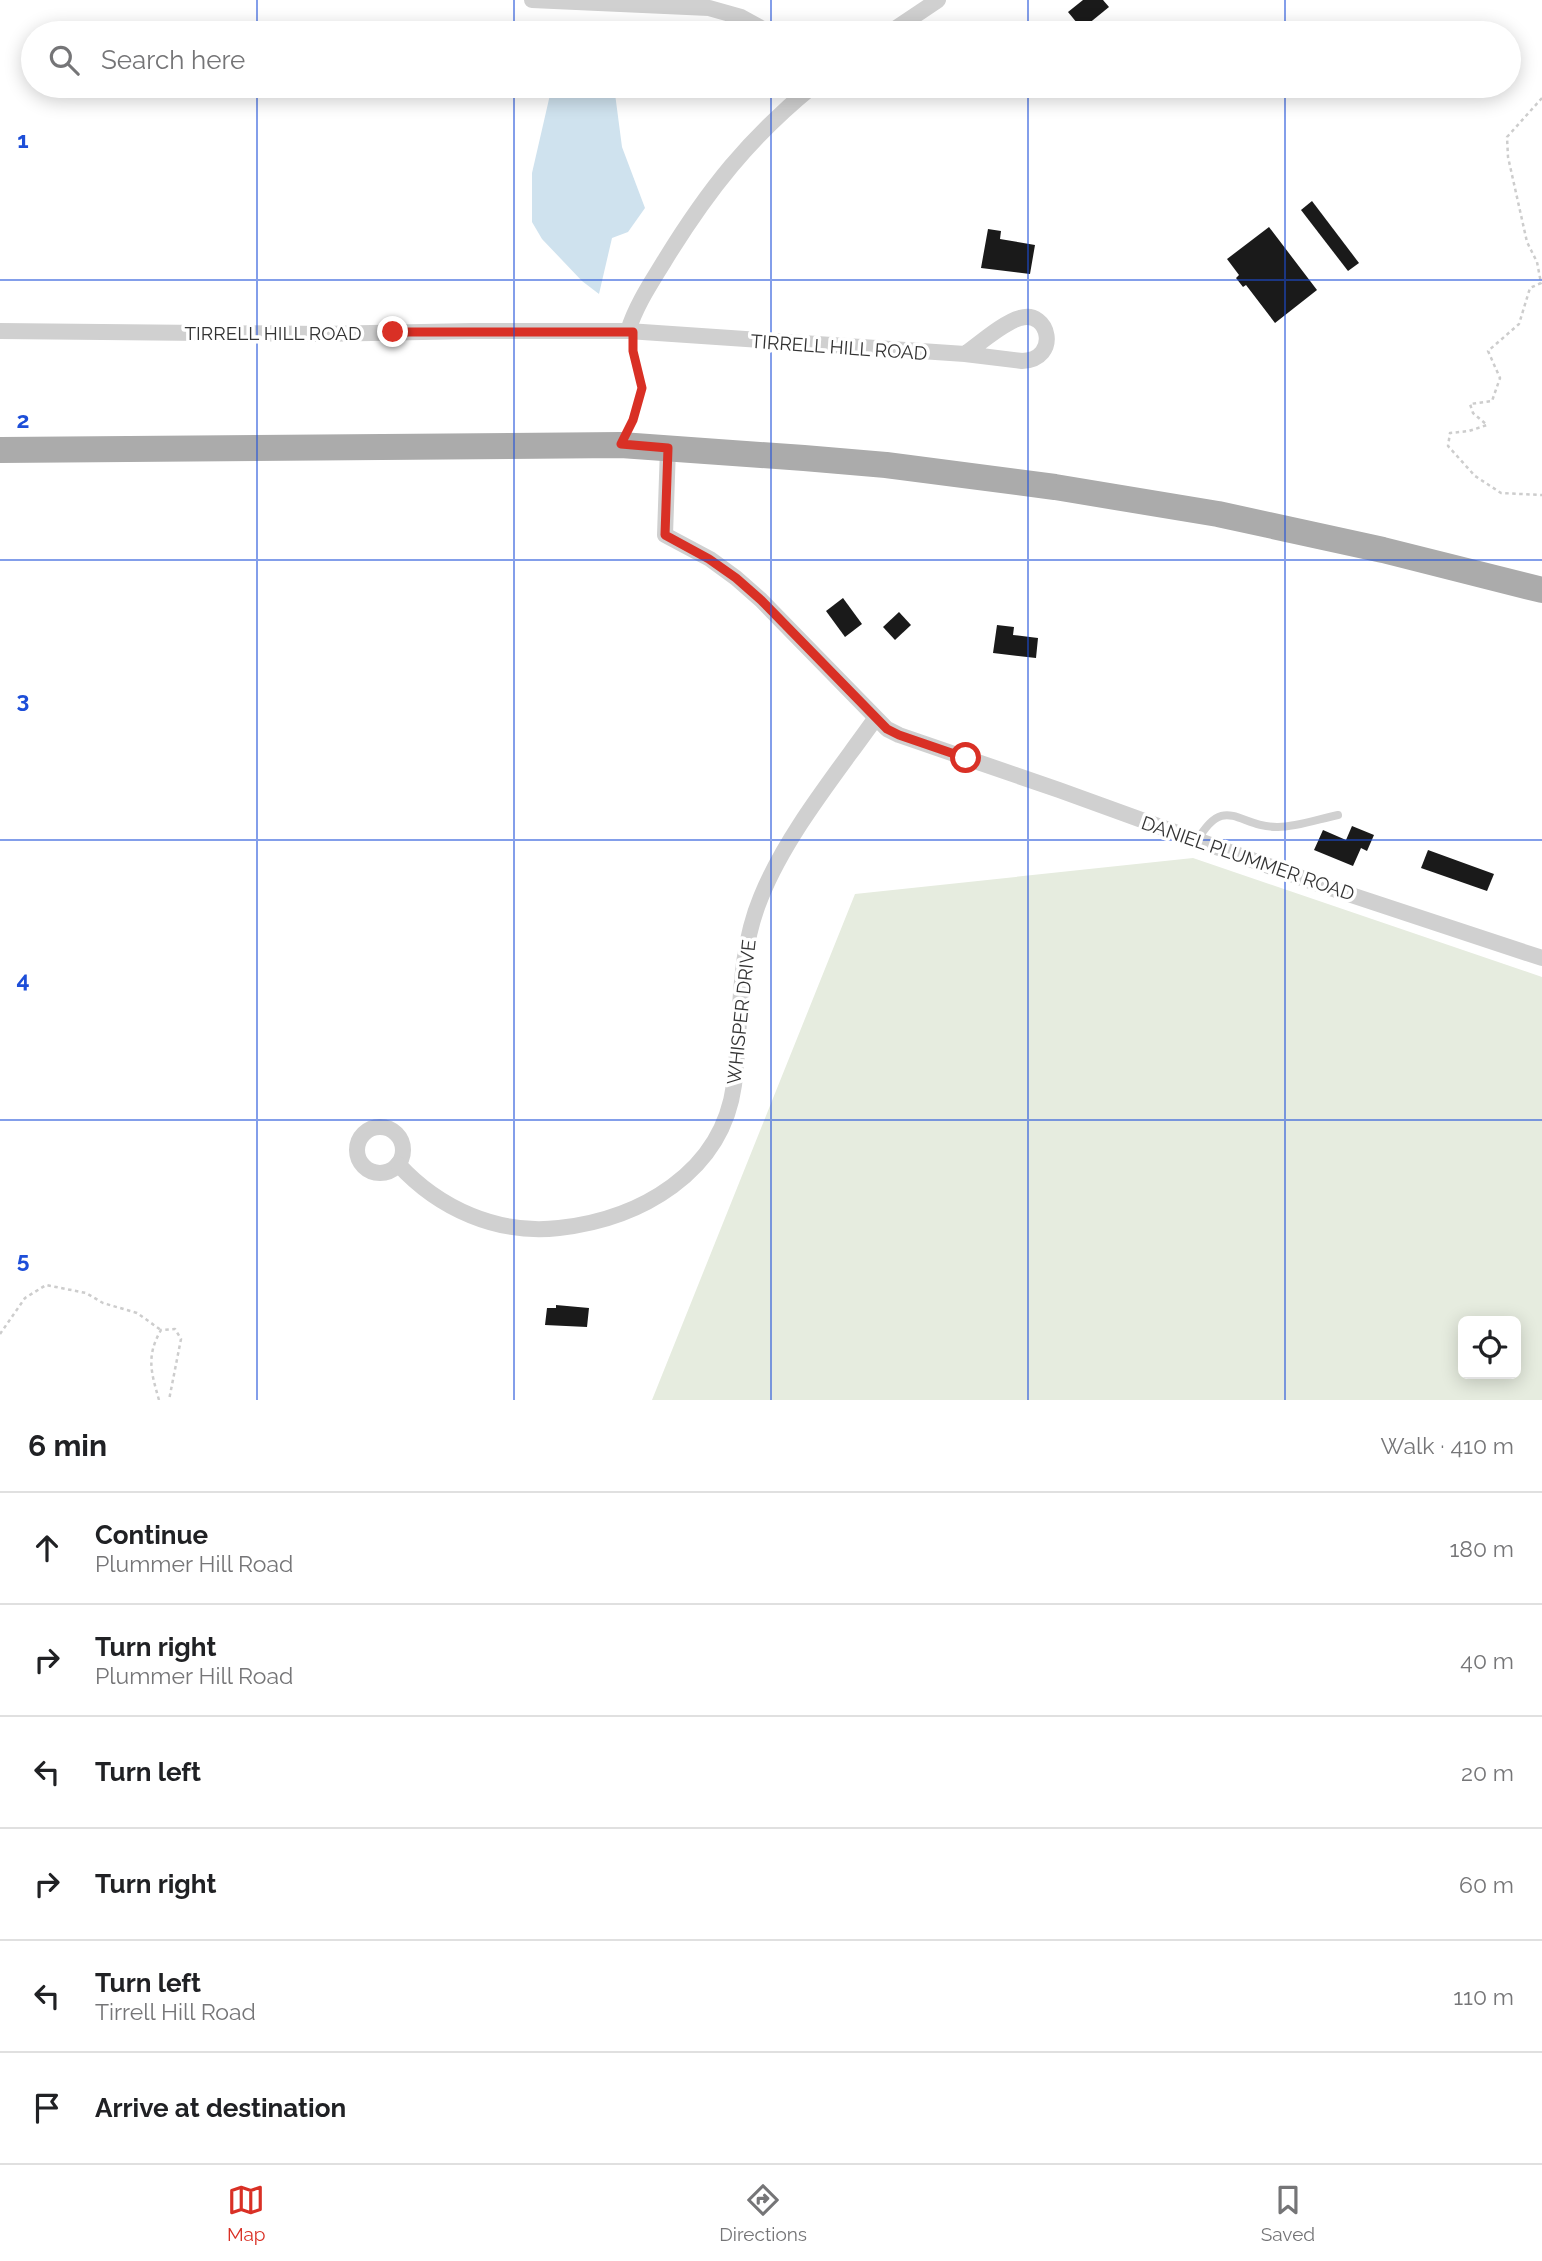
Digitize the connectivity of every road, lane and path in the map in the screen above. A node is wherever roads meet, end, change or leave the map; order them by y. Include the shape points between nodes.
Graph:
1 (531, 0) edge
2 (939, 0) edge
3 (747, 21) edge
4 (907, 21) edge
5 (799, 98) edge
6 (1542, 98) edge
7 (0, 331) edge
8 (630, 331) junction
9 (965, 354) junction
10 (621, 444) junction
11 (668, 448) junction
12 (0, 450) edge
13 (1542, 495) edge
14 (1542, 590) edge
15 (875, 719) junction
16 (1338, 815) dead end
17 (1197, 841) junction
18 (1542, 958) edge
19 (398, 1164) dead end
20 (161, 1330) junction
21 (0, 1334) edge
22 (159, 1400) edge
23 (169, 1400) edge

1 - 3 street via 709,8
2 - 4 street
5 - 8 street via 755,137 693,214 638,304
6 - 13 path via 1507,138 1527,242 1541,283 1530,288 1519,324 1488,351 1500,378 1492,401 1470,404 1487,425 1450,433 1448,446 1475,476 1501,493
7 - 8 street, TIRRELL HILL ROAD
8 - 9 street, TIRRELL HILL ROAD
8 - 10 path via 642,388
9 - 9 street, TIRRELL HILL ROAD via 1030,360 1042,353 1046,333 1033,318 1019,318
10 - 11 main road
10 - 12 main road
11 - 14 main road via 886,465 1134,499 1382,550
11 - 15 street, DANIEL PLUMMER ROAD via 665,535 736,578
15 - 17 street, DANIEL PLUMMER ROAD via 899,735
15 - 19 street, WHISPER DRIVE via 784,851 761,896 743,974 730,1105 709,1148 675,1186 647,1203 600,1220 551,1229 520,1228 470,1216 426,1190
16 - 17 lane via 1279,827 1219,815
17 - 18 street, DANIEL PLUMMER ROAD
20 - 21 path via 137,1314 86,1293 46,1285 24,1298
20 - 22 path via 151,1358
20 - 23 path via 175,1329 180,1339

